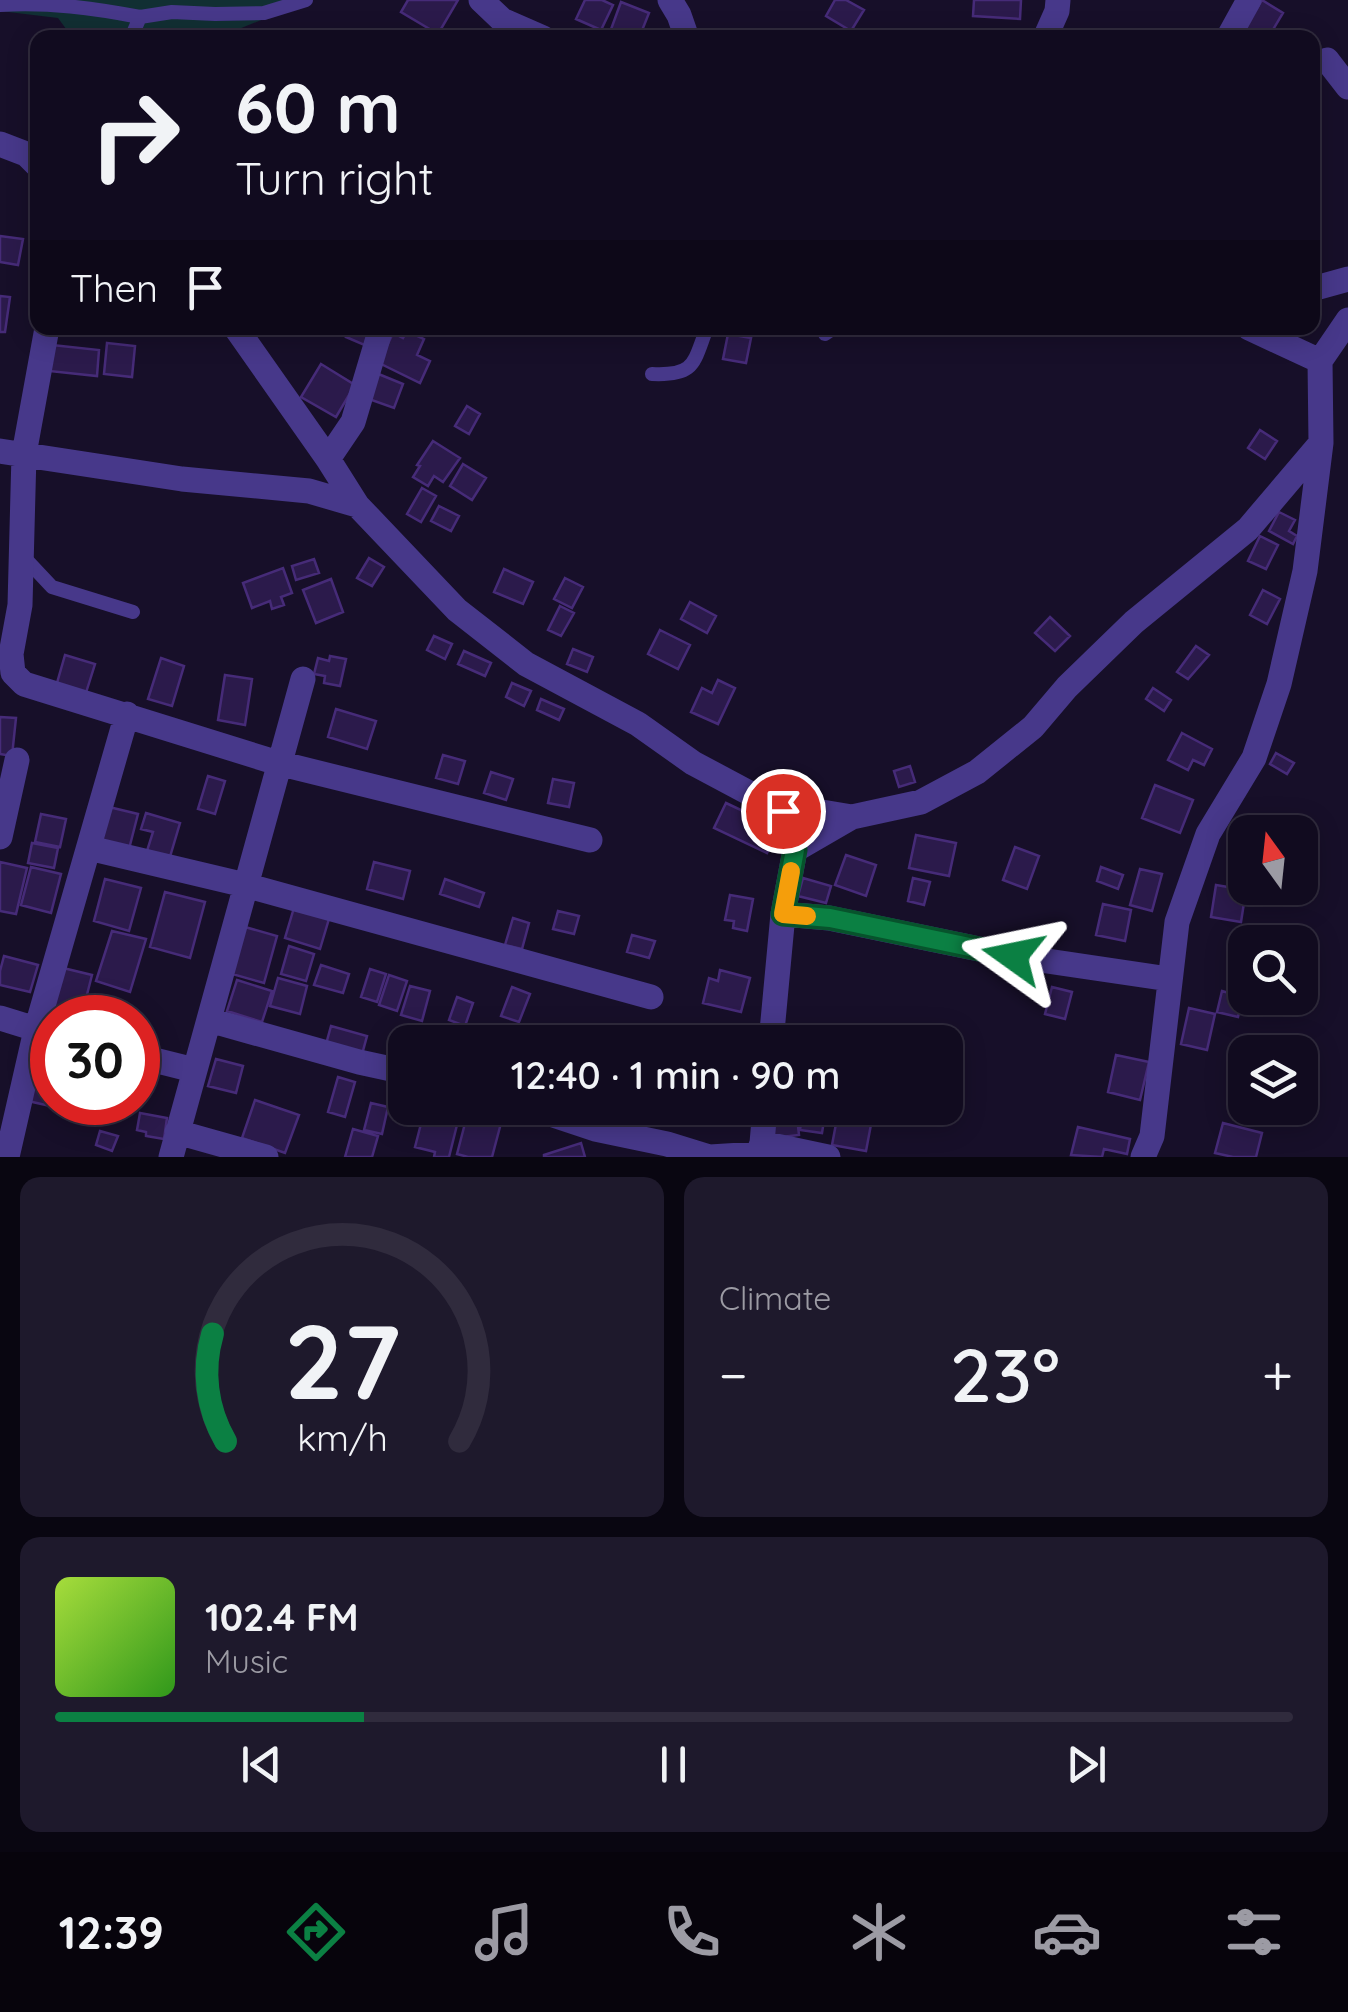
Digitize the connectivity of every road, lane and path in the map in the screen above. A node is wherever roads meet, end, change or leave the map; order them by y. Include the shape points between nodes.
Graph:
1 (306, 0) edge
2 (481, 0) edge
3 (670, 0) edge
4 (1058, 0) edge
5 (1249, 0) edge
6 (0, 5) edge
7 (140, 17) junction
8 (134, 30) edge
9 (525, 30) edge
10 (684, 30) edge
11 (1048, 30) edge
12 (1232, 30) edge
13 (1327, 60) dead end
14 (1348, 87) edge
15 (0, 144) edge
16 (30, 158) edge
17 (1348, 279) edge
18 (1320, 287) edge
19 (1348, 320) edge
20 (45, 335) edge
21 (241, 335) edge
22 (379, 335) edge
23 (705, 335) edge
24 (1264, 335) edge
25 (1320, 361) junction
26 (652, 374) dead end
27 (1321, 443) junction
28 (12, 452) edge
29 (328, 459) junction
30 (357, 505) junction
31 (21, 554) junction
32 (133, 612) dead end
33 (302, 679) dead end
34 (127, 714) junction
35 (18, 760) dead end
36 (278, 763) junction
37 (783, 811) junction
38 (852, 817) junction
39 (0, 837) edge
40 (590, 840) dead end
41 (89, 848) junction
42 (795, 850) junction
43 (246, 886) junction
44 (783, 914) junction
45 (1169, 980) junction
46 (53, 995) edge
47 (652, 997) dead end
48 (0, 1018) edge
49 (209, 1020) junction
50 (773, 1025) edge
51 (30, 1028) edge
52 (160, 1062) edge
53 (388, 1068) edge
54 (194, 1070) junction
55 (30, 1079) edge
56 (582, 1125) edge
57 (763, 1125) edge
58 (174, 1145) edge
59 (760, 1151) edge
60 (7, 1157) edge
61 (266, 1157) edge
62 (709, 1157) edge
63 (828, 1157) edge
64 (1142, 1157) edge

1 - 7 lane via 264,13
2 - 9 street
3 - 10 street
4 - 11 street
5 - 12 street
6 - 7 lane via 88,7
7 - 8 lane
13 - 14 street
15 - 16 street
17 - 18 street
19 - 25 street
20 - 28 street
21 - 29 street
22 - 29 street via 353,422
23 - 26 lane via 695,362 675,375
24 - 25 street
25 - 27 street
27 - 38 street via 1248,529 1134,622 991,761 921,802
27 - 45 street via 1306,571 1278,684 1254,758 1208,834 1177,922
28 - 30 street via 182,479 309,490
28 - 31 street
29 - 30 street
30 - 37 street via 457,610 526,664
31 - 32 lane via 52,587
31 - 34 street via 13,673 24,684
33 - 36 street
34 - 36 street
34 - 41 street
35 - 39 street
36 - 40 street
36 - 43 street
37 - 38 street
37 - 42 street
38 - 42 street
41 - 43 street
41 - 46 street
42 - 44 street
43 - 47 street
43 - 49 street
44 - 45 street
44 - 50 street
45 - 64 street via 1152,1136
48 - 51 street
49 - 53 street
49 - 54 street
52 - 54 street
54 - 58 street
55 - 60 street
56 - 62 street
57 - 59 street
58 - 61 street
59 - 62 street
59 - 63 street

